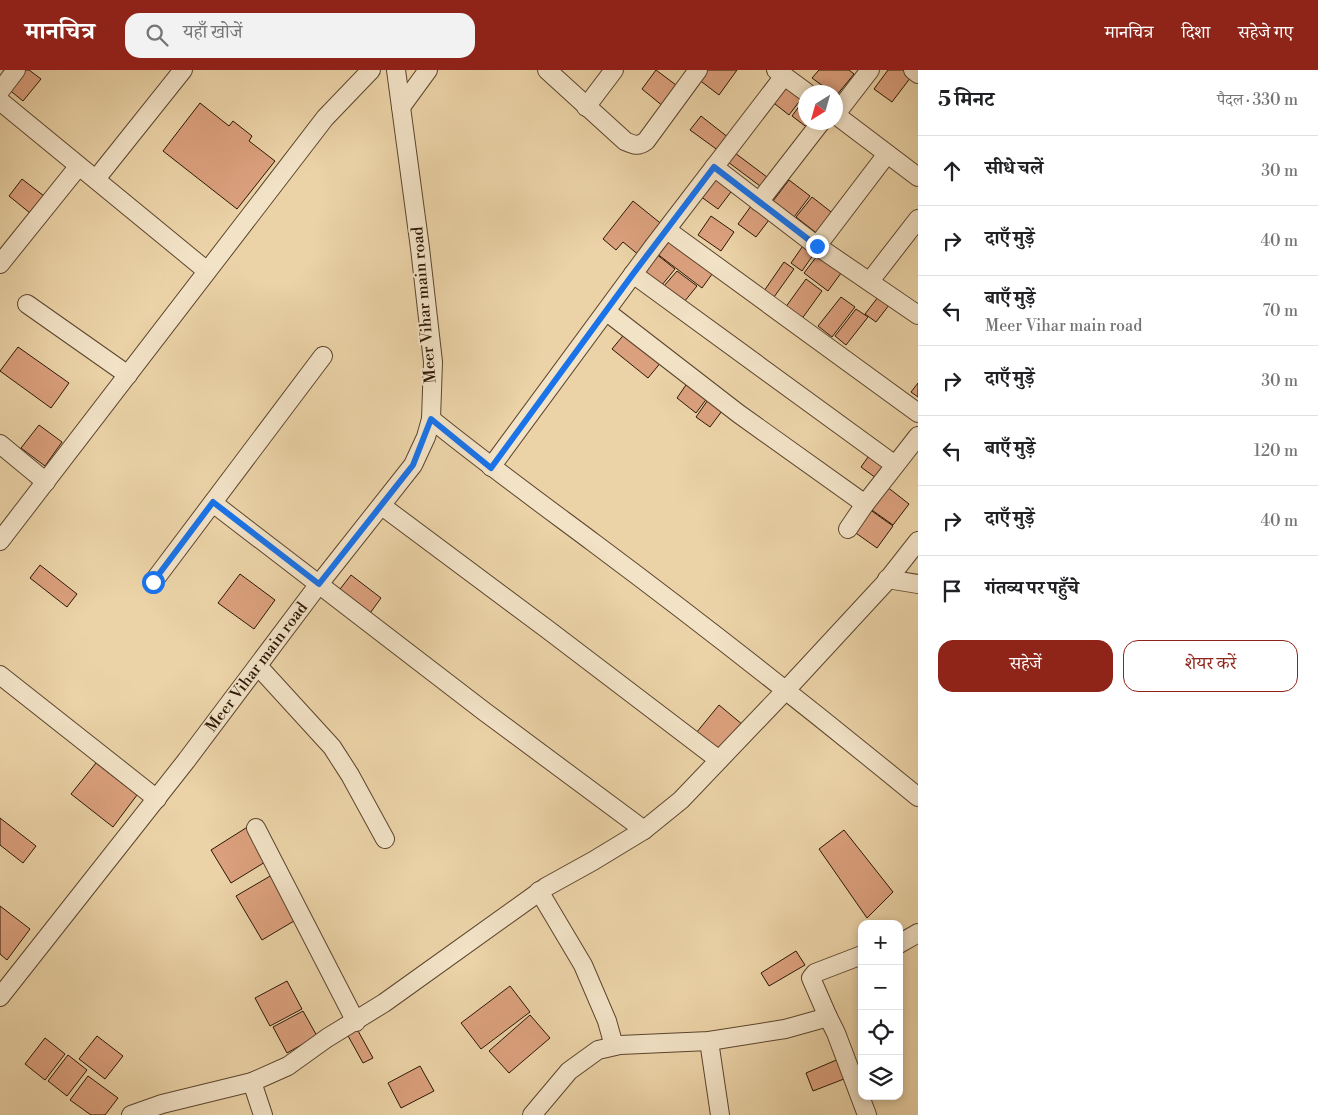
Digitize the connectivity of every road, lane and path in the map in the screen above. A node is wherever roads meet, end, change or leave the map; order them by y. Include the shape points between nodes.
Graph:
1 (16, 70) edge
2 (183, 70) edge
3 (371, 70) edge
4 (396, 70) edge
5 (428, 70) edge
6 (547, 70) edge
7 (614, 70) edge
8 (698, 70) edge
9 (870, 70) edge
10 (913, 70) edge
11 (780, 73) edge
12 (918, 74) edge
13 (798, 86) edge
14 (0, 91) edge
15 (0, 101) edge
16 (843, 105) edge
17 (401, 107) junction
18 (586, 107) junction
19 (843, 119) edge
20 (815, 130) edge
21 (887, 154) junction
22 (78, 167) junction
23 (714, 167) junction
24 (918, 177) edge
25 (96, 179) junction
26 (759, 202) junction
27 (918, 219) edge
28 (666, 230) junction
29 (817, 246) junction
30 (0, 264) edge
31 (207, 272) junction
32 (633, 274) junction
33 (870, 281) junction
34 (27, 304) dead end
35 (607, 312) junction
36 (918, 315) edge
37 (323, 356) dead end
38 (128, 375) junction
39 (918, 413) edge
40 (431, 419) junction
41 (918, 436) edge
42 (0, 444) edge
43 (895, 466) junction
44 (491, 468) junction
45 (46, 482) junction
46 (213, 502) junction
47 (865, 504) junction
48 (382, 506) junction
49 (848, 528) dead end
50 (0, 541) edge
51 (918, 541) edge
52 (887, 579) junction
53 (153, 582) dead end
54 (319, 584) junction
55 (918, 584) edge
56 (258, 666) junction
57 (0, 675) edge
58 (786, 690) junction
59 (719, 760) junction
60 (918, 797) edge
61 (157, 799) junction
62 (256, 828) dead end
63 (644, 830) junction
64 (385, 839) dead end
65 (540, 891) junction
66 (858, 956) edge
67 (0, 997) edge
68 (828, 1017) junction
69 (356, 1022) junction
70 (709, 1041) junction
71 (614, 1046) junction
72 (252, 1082) junction
73 (131, 1115) edge
74 (263, 1115) edge
75 (532, 1115) edge
76 (720, 1115) edge
77 (867, 1115) edge

1 - 14 street
2 - 25 street
3 - 31 street via 325,118
4 - 17 street, Meer Vihar main road
5 - 17 street
6 - 18 street
7 - 18 street
8 - 18 street via 641,145 626,141
9 - 16 street
10 - 12 street
11 - 13 street
11 - 23 street
15 - 22 street
17 - 40 street, Meer Vihar main road via 433,362
19 - 21 street
20 - 26 street
21 - 24 street
21 - 29 street
22 - 25 street
22 - 30 street
23 - 26 street
23 - 28 street
25 - 31 street
26 - 29 street
27 - 33 street
28 - 32 street
28 - 39 street
29 - 33 street
31 - 38 street
32 - 35 street
32 - 43 street
33 - 36 street
34 - 38 street
35 - 44 street
35 - 47 street via 739,414
37 - 46 street
38 - 45 street
40 - 44 street
40 - 48 street, Meer Vihar main road via 413,465
41 - 43 street
42 - 45 street
43 - 47 street
44 - 58 street
45 - 50 street
46 - 53 street
46 - 54 street
47 - 49 street
48 - 54 street, Meer Vihar main road
48 - 59 street
51 - 52 street
52 - 55 street
52 - 58 street
54 - 56 street, Meer Vihar main road
54 - 63 street
56 - 61 street, Meer Vihar main road
56 - 64 street via 332,747
57 - 61 street
58 - 59 street
58 - 60 street
59 - 63 street via 681,800
61 - 67 street, Meer Vihar main road
62 - 69 street
63 - 65 street
65 - 69 street
65 - 71 street via 583,965
66 - 68 street via 815,973 812,978
68 - 70 street via 785,1029
68 - 77 street
69 - 72 street via 288,1066
70 - 71 street
70 - 76 street
71 - 75 street via 598,1050 569,1071
72 - 73 street
72 - 74 street

